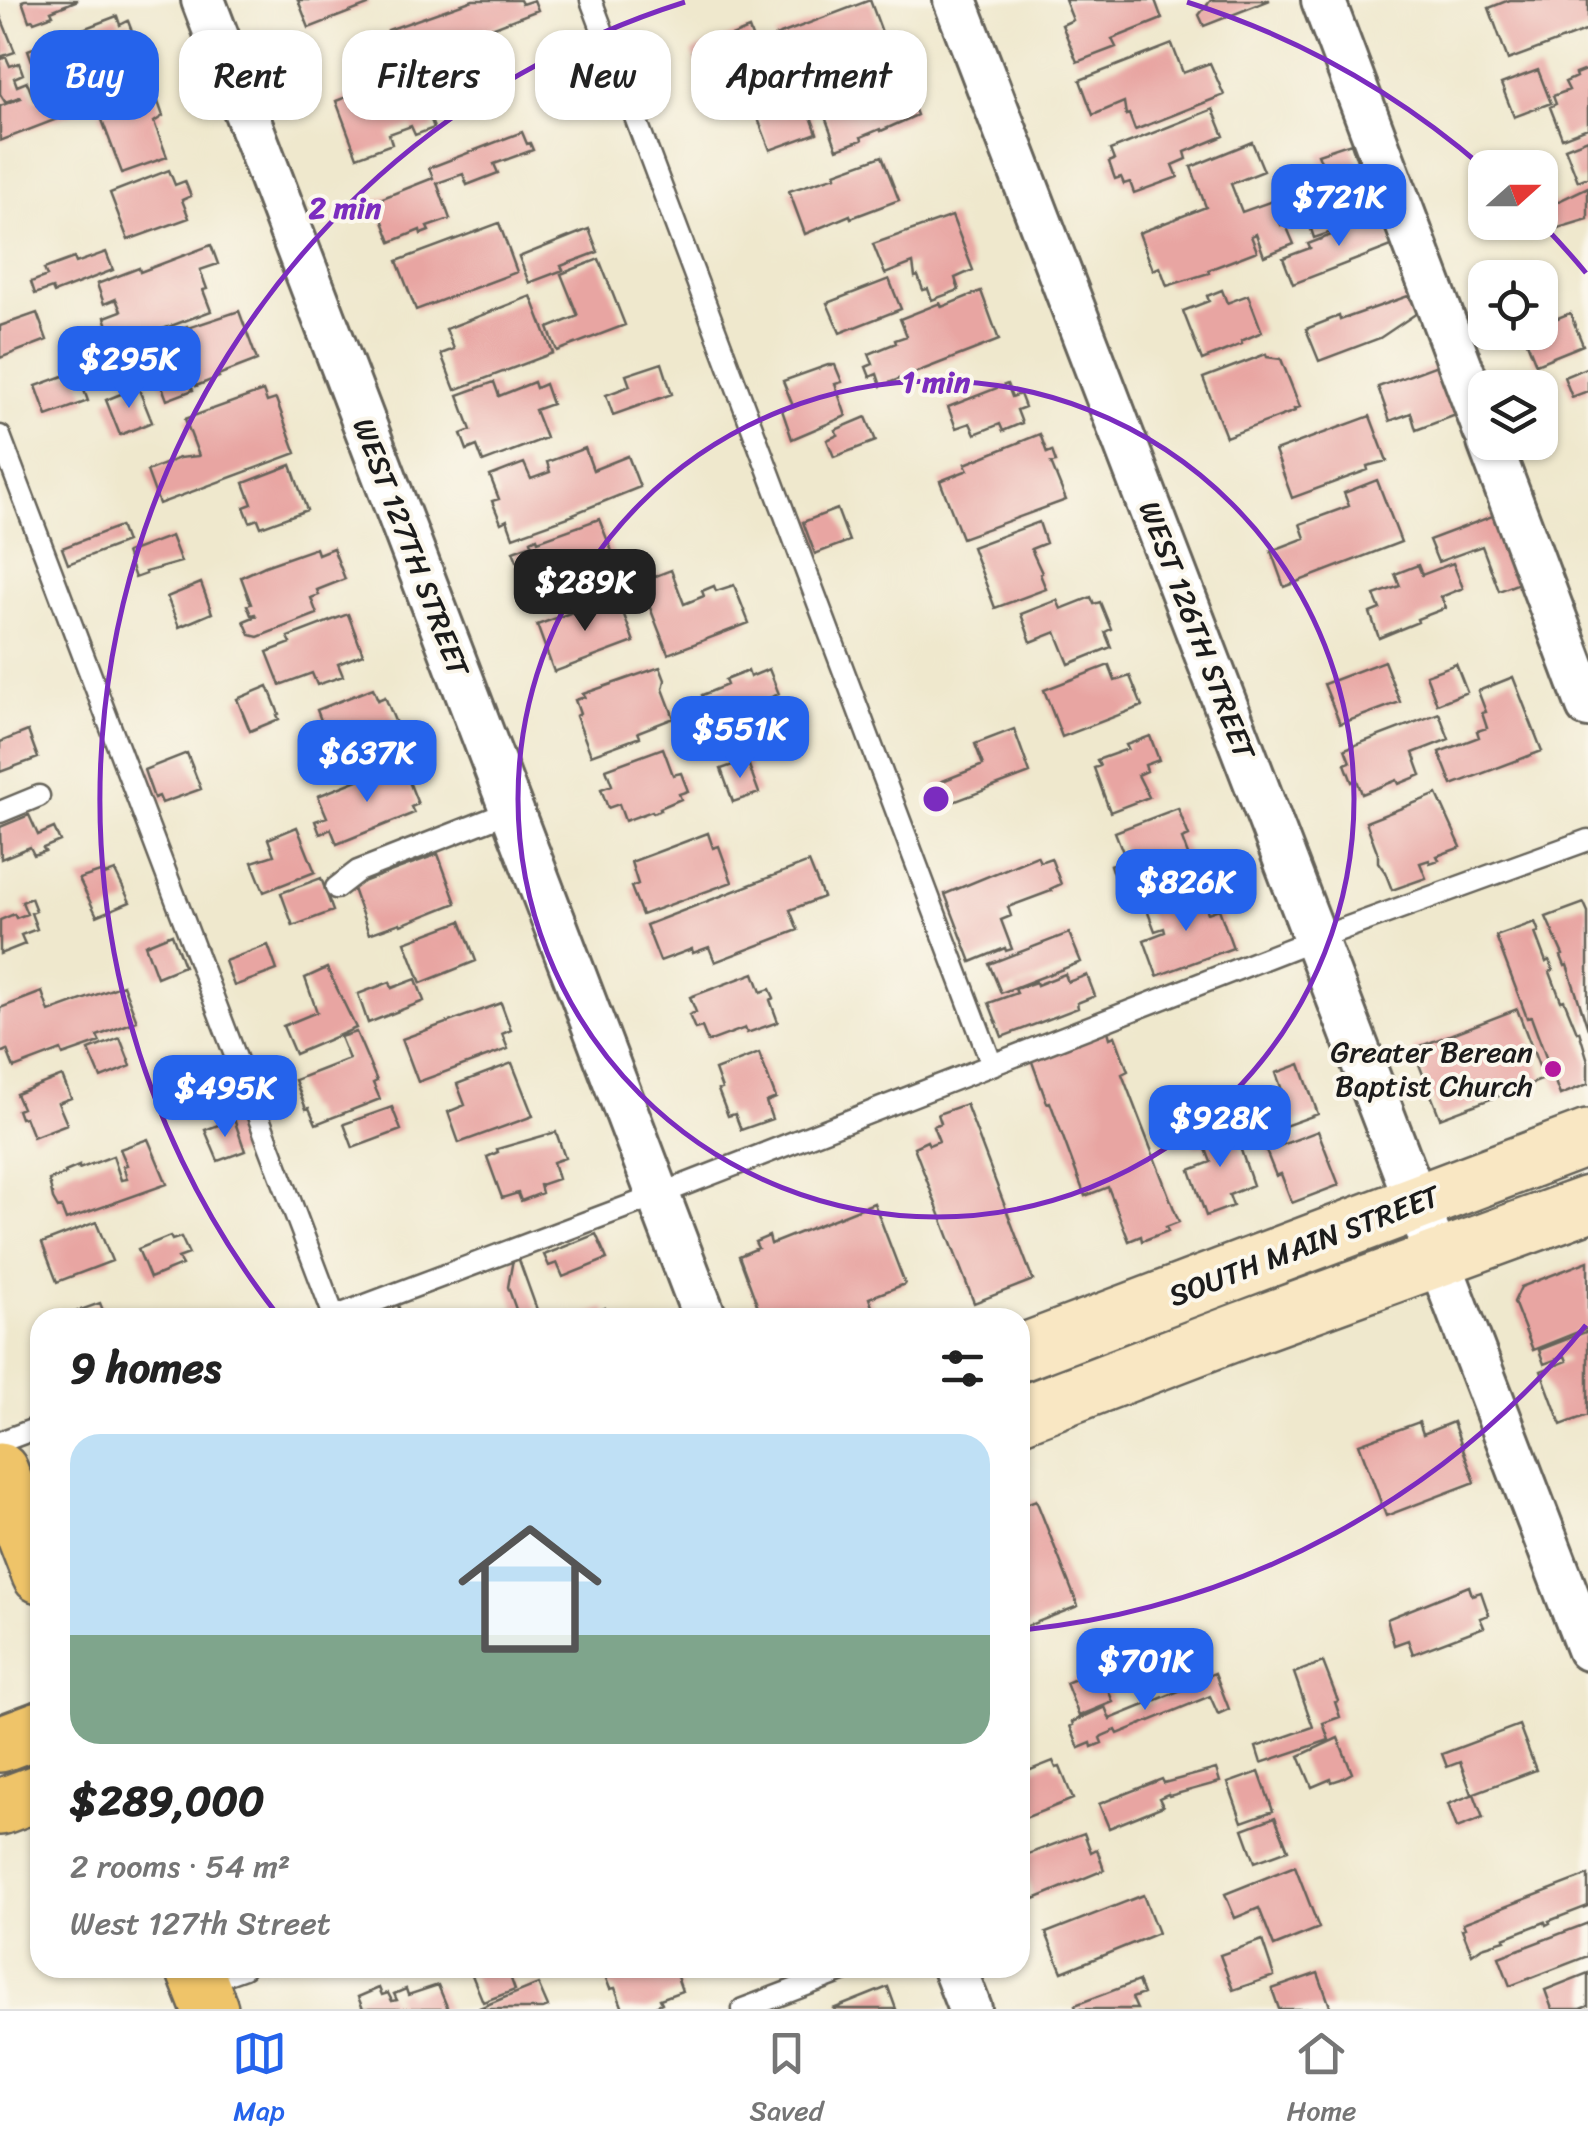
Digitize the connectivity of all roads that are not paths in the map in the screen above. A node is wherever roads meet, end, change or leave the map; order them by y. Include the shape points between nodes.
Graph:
1 (203, 0) edge
2 (590, 0) edge
3 (955, 0) edge
4 (1323, 0) edge
5 (1468, 386) edge
6 (0, 436) edge
7 (1496, 460) edge
8 (1588, 706) edge
9 (39, 796) dead end
10 (512, 811) junction
11 (0, 812) edge
12 (1588, 840) edge
13 (336, 888) dead end
14 (1315, 939) junction
15 (992, 1065) junction
16 (1588, 1138) edge
17 (658, 1194) junction
18 (1416, 1203) junction
19 (1588, 1204) edge
20 (1438, 1260) junction
21 (329, 1308) edge
22 (356, 1308) edge
23 (701, 1308) edge
24 (1030, 1349) edge
25 (1030, 1411) edge
26 (30, 1431) edge
27 (0, 1442) edge
28 (10, 1498) edge
29 (30, 1549) edge
30 (1588, 1649) edge
31 (30, 1733) edge
32 (0, 1744) edge
33 (30, 1796) edge
34 (0, 1807) edge
35 (825, 1978) edge
36 (958, 1978) edge
37 (744, 2009) edge
38 (970, 2009) edge

1 - 10 street, WEST 127TH STREET
2 - 15 lane
3 - 14 street, WEST 126TH STREET
4 - 5 street
6 - 21 lane
7 - 8 street
9 - 11 lane
10 - 13 lane via 358,871
10 - 17 street, WEST 127TH STREET
12 - 14 lane
14 - 15 lane
14 - 18 street, WEST 126TH STREET
15 - 17 lane
16 - 18 main road, SOUTH MAIN STREET
17 - 22 lane
17 - 23 street, WEST 127TH STREET
18 - 20 street, WEST 126TH STREET
18 - 24 main road, SOUTH MAIN STREET
19 - 20 main road, SOUTH MAIN STREET
20 - 25 main road, SOUTH MAIN STREET
20 - 30 street, WEST 126TH STREET
26 - 27 lane
28 - 29 main road
31 - 32 main road
33 - 34 main road
35 - 37 lane
36 - 38 street

